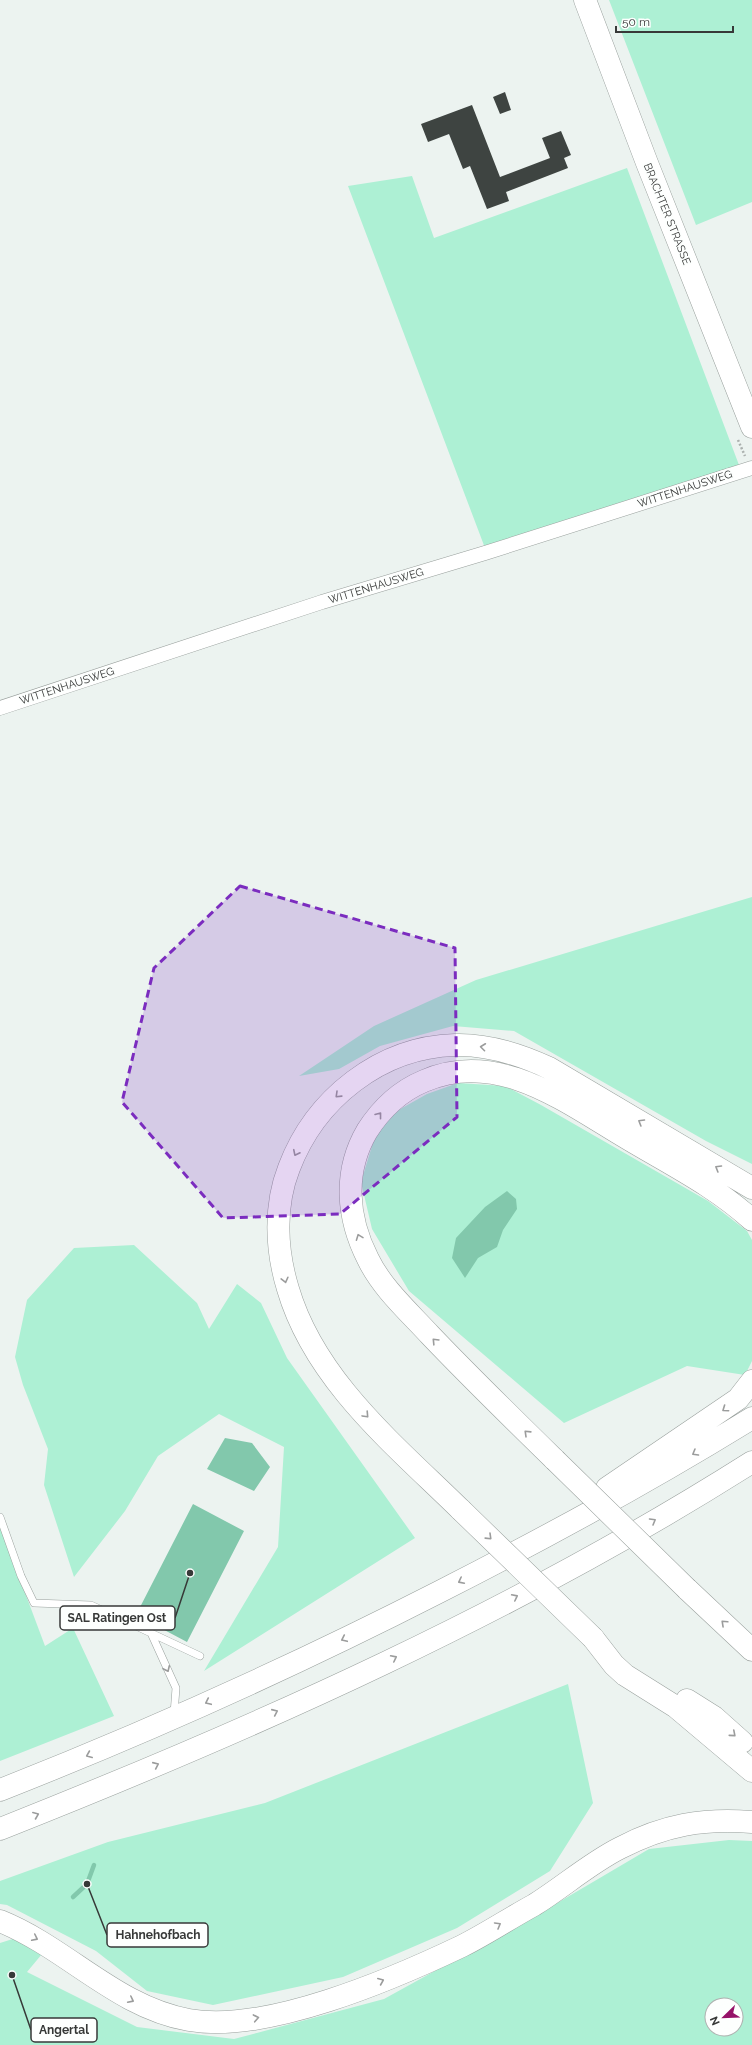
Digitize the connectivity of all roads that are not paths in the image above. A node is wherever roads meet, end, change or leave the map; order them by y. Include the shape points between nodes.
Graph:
1 (585, 0) edge
2 (752, 427) edge
3 (752, 468) edge
4 (0, 708) edge
5 (752, 1188) edge
6 (752, 1220) edge
7 (752, 1381) edge
8 (752, 1418) edge
9 (752, 1462) edge
10 (0, 1517) edge
11 (496, 1563) junction
12 (151, 1633) junction
13 (593, 1638) junction
14 (752, 1650) edge
15 (200, 1656) dead end
16 (174, 1718) junction
17 (752, 1751) edge
18 (752, 1771) edge
19 (0, 1790) edge
20 (752, 1822) edge
21 (0, 1829) edge
22 (0, 1922) edge

1 - 2 main road, BRACHTER STRASSE
3 - 4 street, WITTENHAUSWEG via 322,602
5 -> 13 main road, bridge via 549,1068 521,1055 489,1048 454,1045 404,1054 386,1061 348,1086 315,1119 288,1169 278,1233 282,1268 288,1291 306,1335 340,1386 367,1417
14 -> 6 main road, bridge via 472,1379 392,1295 368,1260 357,1236 352,1216 351,1179 354,1160 362,1140 382,1110 410,1088 443,1074 463,1071 504,1074 544,1090 718,1192
7 -> 11 main road via 738,1399 720,1412
8 -> 11 main road via 568,1526
21 -> 9 main road via 109,1786 370,1670 592,1557
10 - 12 lane via 21,1576 34,1602 91,1606
11 -> 16 main road via 371,1627
12 - 15 lane
12 -> 16 lane via 176,1688
13 -> 17 main road via 637,1671 714,1717
13 - 18 main road via 625,1675 676,1707
16 -> 19 main road via 85,1757
22 -> 20 main road via 41,1941 97,1980 140,2005 175,2017 209,2023 232,2022 308,2006 372,1984 463,1945 536,1903 619,1848 655,1832 689,1822

